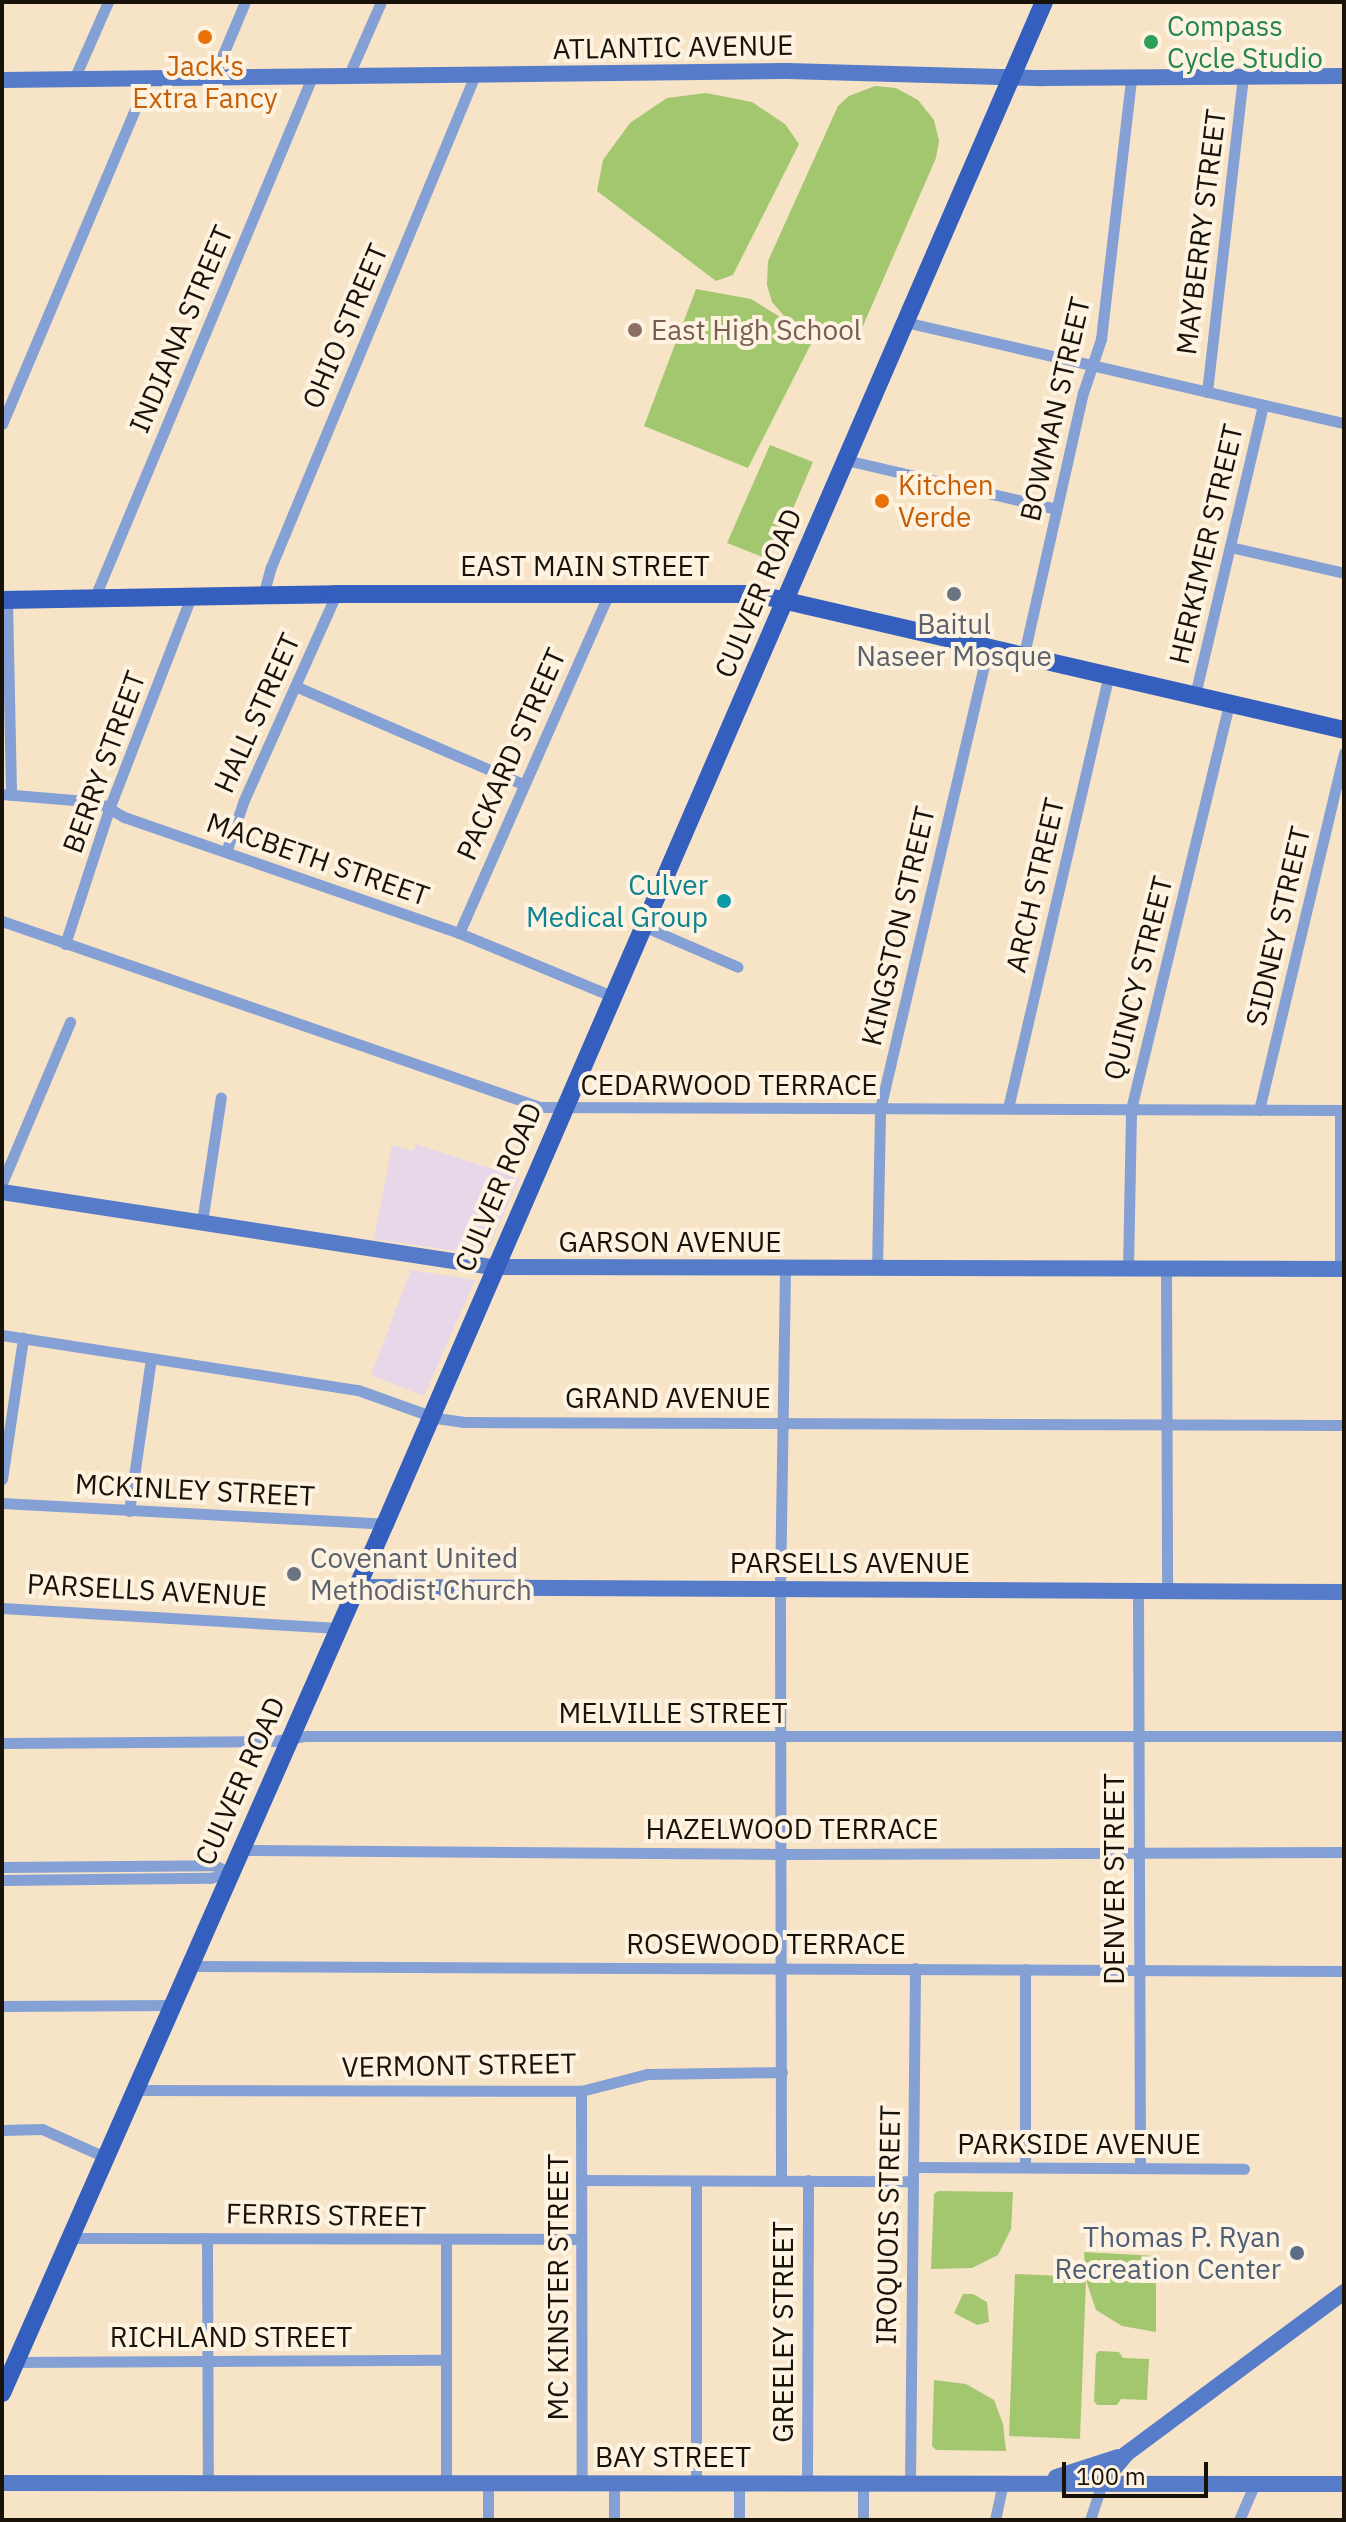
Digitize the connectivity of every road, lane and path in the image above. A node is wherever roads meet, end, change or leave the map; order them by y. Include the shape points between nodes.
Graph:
1 (108, 2) edge
2 (245, 2) edge
3 (381, 2) edge
4 (1044, 2) edge
5 (475, 75) junction
6 (1344, 76) edge
7 (312, 77) junction
8 (348, 77) junction
9 (1012, 77) junction
10 (1243, 77) junction
11 (148, 78) junction
12 (213, 78) junction
13 (1131, 78) junction
14 (74, 79) junction
15 (2, 80) edge
16 (905, 322) junction
17 (1093, 366) junction
18 (1207, 392) junction
19 (1263, 405) junction
20 (1344, 423) edge
21 (2, 424) edge
22 (846, 460) junction
23 (1056, 509) junction
24 (1230, 547) junction
25 (1344, 573) edge
26 (336, 594) junction
27 (608, 595) junction
28 (263, 596) junction
29 (191, 597) junction
30 (786, 598) junction
31 (94, 599) junction
32 (5, 600) edge
33 (989, 646) junction
34 (1024, 654) junction
35 (1109, 674) junction
36 (295, 686) junction
37 (1195, 695) junction
38 (1229, 703) junction
39 (1344, 730) edge
40 (1344, 753) edge
41 (523, 784) junction
42 (7, 794) edge
43 (109, 809) junction
44 (226, 852) junction
45 (2, 921) edge
46 (643, 926) junction
47 (459, 933) junction
48 (65, 944) junction
49 (738, 967) dead end
50 (612, 996) junction
51 (70, 1022) dead end
52 (221, 1097) dead end
53 (563, 1108) junction
54 (1008, 1108) junction
55 (880, 1109) junction
56 (1131, 1109) junction
57 (1259, 1110) junction
58 (1342, 1110) edge
59 (2, 1183) edge
60 (2, 1192) edge
61 (202, 1222) junction
62 (494, 1267) junction
63 (785, 1268) junction
64 (877, 1269) junction
65 (1128, 1269) junction
66 (1166, 1269) junction
67 (1342, 1269) edge
68 (2, 1335) edge
69 (23, 1338) junction
70 (151, 1359) junction
71 (429, 1416) junction
72 (782, 1422) junction
73 (1166, 1425) junction
74 (1344, 1425) edge
75 (2, 1479) edge
76 (2, 1503) edge
77 (129, 1511) junction
78 (385, 1524) junction
79 (355, 1587) junction
80 (780, 1589) junction
81 (1167, 1590) junction
82 (1138, 1591) junction
83 (1344, 1592) edge
84 (2, 1608) edge
85 (338, 1628) junction
86 (1344, 1736) edge
87 (289, 1737) junction
88 (781, 1737) junction
89 (1138, 1737) junction
90 (2, 1743) edge
91 (241, 1850) junction
92 (1344, 1852) edge
93 (1137, 1853) junction
94 (783, 1854) junction
95 (2, 1867) edge
96 (230, 1873) junction
97 (2, 1880) edge
98 (189, 1966) junction
99 (781, 1968) junction
100 (915, 1968) junction
101 (1025, 1969) junction
102 (1139, 1969) junction
103 (1344, 1971) edge
104 (172, 2005) junction
105 (2, 2006) edge
106 (782, 2072) junction
107 (135, 2090) junction
108 (581, 2091) junction
109 (2, 2130) edge
110 (105, 2157) junction
111 (914, 2167) junction
112 (1025, 2167) junction
113 (1140, 2167) junction
114 (1244, 2169) dead end
115 (781, 2179) junction
116 (581, 2180) junction
117 (808, 2180) junction
118 (696, 2181) junction
119 (911, 2181) junction
120 (70, 2238) junction
121 (207, 2238) junction
122 (581, 2239) junction
123 (446, 2240) junction
124 (1344, 2292) edge
125 (446, 2360) junction
126 (207, 2361) junction
127 (16, 2362) junction
128 (2, 2393) edge
129 (1126, 2454) junction
130 (2, 2483) edge
131 (208, 2483) junction
132 (446, 2483) junction
133 (488, 2483) junction
134 (582, 2483) junction
135 (739, 2483) junction
136 (1003, 2483) junction
137 (1027, 2483) junction
138 (1102, 2483) junction
139 (1255, 2483) junction
140 (614, 2484) junction
141 (696, 2484) junction
142 (807, 2484) junction
143 (863, 2484) junction
144 (910, 2484) junction
145 (1344, 2484) edge
146 (488, 2520) edge
147 (614, 2520) edge
148 (739, 2520) edge
149 (863, 2520) edge
150 (995, 2520) edge
151 (1090, 2520) edge
152 (1239, 2520) edge

1 - 14 street
2 - 12 street
3 - 8 street
4 - 9 main road, CULVER ROAD
5 - 8 street, ATLANTIC AVENUE
5 - 9 street, ATLANTIC AVENUE via 787,71
5 - 28 street, OHIO STREET
6 - 10 street, ATLANTIC AVENUE
7 - 8 street, ATLANTIC AVENUE
7 - 12 street, ATLANTIC AVENUE
7 - 31 street, INDIANA STREET
9 - 13 street, ATLANTIC AVENUE
9 - 16 main road, CULVER ROAD
10 - 13 street, ATLANTIC AVENUE
10 - 18 street, MAYBERRY STREET
11 - 12 street, ATLANTIC AVENUE
11 - 14 street, ATLANTIC AVENUE
11 - 21 street
13 - 17 street, BOWMAN STREET via 1101,339
14 - 15 street, ATLANTIC AVENUE
16 - 17 street
16 - 22 main road, CULVER ROAD
17 - 18 street
17 - 23 street, BOWMAN STREET
18 - 19 street
19 - 20 street
19 - 24 street, HERKIMER STREET
22 - 23 street
22 - 30 main road, CULVER ROAD
23 - 34 street, BOWMAN STREET
24 - 25 street
24 - 37 street, HERKIMER STREET
26 - 27 main road, EAST MAIN STREET
26 - 28 main road, EAST MAIN STREET
26 - 36 street, HALL STREET
27 - 30 main road, EAST MAIN STREET
27 - 41 street, PACKARD STREET
28 - 29 main road, EAST MAIN STREET
29 - 31 main road, EAST MAIN STREET
29 - 43 street, BERRY STREET
30 - 33 main road, EAST MAIN STREET
30 - 46 main road, CULVER ROAD
31 - 32 main road, EAST MAIN STREET
32 - 42 street
33 - 34 main road, EAST MAIN STREET
33 - 55 street, KINGSTON STREET
34 - 35 main road, EAST MAIN STREET
35 - 37 main road, EAST MAIN STREET
35 - 54 street, ARCH STREET
36 - 41 street
36 - 44 street, HALL STREET
37 - 38 main road, EAST MAIN STREET
38 - 39 main road, EAST MAIN STREET
38 - 56 street, QUINCY STREET
40 - 57 street, SIDNEY STREET
41 - 47 street, PACKARD STREET
42 - 43 street, MACBETH STREET via 92,801
43 - 44 street, MACBETH STREET
43 - 48 street, BERRY STREET
44 - 47 street, MACBETH STREET
45 - 48 street, CEDARWOOD TERRACE
46 - 49 street
46 - 50 main road, CULVER ROAD
47 - 50 street, MACBETH STREET
48 - 53 street, CEDARWOOD TERRACE via 530,1104
50 - 53 main road, CULVER ROAD
51 - 59 street
52 - 61 street
53 - 55 street, CEDARWOOD TERRACE
53 - 62 main road, CULVER ROAD
54 - 55 street, CEDARWOOD TERRACE
54 - 56 street, CEDARWOOD TERRACE
55 - 64 street, KINGSTON STREET
56 - 57 street, CEDARWOOD TERRACE
56 - 65 street, QUINCY STREET
57 - 58 street, CEDARWOOD TERRACE
58 - 67 street
60 - 61 street, GARSON AVENUE
61 - 62 street, GARSON AVENUE
62 - 63 street, GARSON AVENUE
62 - 71 main road, CULVER ROAD
63 - 64 street, GARSON AVENUE
63 - 72 street
64 - 65 street, GARSON AVENUE
65 - 66 street, GARSON AVENUE
66 - 67 street, GARSON AVENUE
66 - 73 street
68 - 69 street, GRAND AVENUE
69 - 70 street, GRAND AVENUE
69 - 75 street
70 - 71 street, GRAND AVENUE via 358,1390
70 - 77 street
71 - 72 street, GRAND AVENUE via 463,1422
71 - 78 main road, CULVER ROAD
72 - 73 street, GRAND AVENUE
72 - 80 street
73 - 74 street, GRAND AVENUE
73 - 81 street
76 - 77 street, MCKINLEY STREET
77 - 78 street, MCKINLEY STREET
78 - 79 main road, CULVER ROAD
79 - 80 street, PARSELLS AVENUE
79 - 85 main road, CULVER ROAD
80 - 82 street, PARSELLS AVENUE
80 - 88 street
81 - 82 street, PARSELLS AVENUE
81 - 83 street, PARSELLS AVENUE
82 - 89 street, DENVER STREET
84 - 85 street, PARSELLS AVENUE
85 - 87 main road, CULVER ROAD
86 - 89 street, MELVILLE STREET
87 - 88 street, MELVILLE STREET
87 - 90 street, MELVILLE STREET
87 - 91 main road, CULVER ROAD
88 - 89 street, MELVILLE STREET
88 - 94 street
89 - 93 street, DENVER STREET
91 - 94 street, HAZELWOOD TERRACE
91 - 96 main road, CULVER ROAD
92 - 93 street, HAZELWOOD TERRACE
93 - 94 street, HAZELWOOD TERRACE
93 - 102 street, DENVER STREET
94 - 99 street
95 - 96 street via 214,1865
96 - 97 street via 210,1878
96 - 98 main road, CULVER ROAD
98 - 99 street, ROSEWOOD TERRACE
98 - 104 main road, CULVER ROAD
99 - 100 street, ROSEWOOD TERRACE
99 - 106 street
100 - 101 street, ROSEWOOD TERRACE
100 - 111 street, IROQUOIS STREET
101 - 102 street, ROSEWOOD TERRACE
101 - 112 street
102 - 103 street, ROSEWOOD TERRACE
102 - 113 street, DENVER STREET
104 - 105 street
104 - 107 main road, CULVER ROAD
106 - 108 street, VERMONT STREET via 647,2074
106 - 115 street
107 - 108 street, VERMONT STREET
107 - 110 main road, CULVER ROAD
108 - 116 street, MC KINSTER STREET
109 - 110 street via 42,2129
110 - 120 main road, CULVER ROAD
111 - 112 street, PARKSIDE AVENUE
111 - 119 street, IROQUOIS STREET
112 - 113 street, PARKSIDE AVENUE
113 - 114 street, PARKSIDE AVENUE
115 - 117 street
115 - 118 street
116 - 118 street
116 - 122 street, MC KINSTER STREET
117 - 119 street
117 - 142 street, GREELEY STREET
118 - 141 street
119 - 144 street, IROQUOIS STREET
120 - 121 street, FERRIS STREET
120 - 127 main road, CULVER ROAD
121 - 123 street, FERRIS STREET
121 - 126 street
122 - 123 street, FERRIS STREET
122 - 134 street, MC KINSTER STREET
123 - 125 street
124 - 129 street
125 - 126 street, RICHLAND STREET
125 - 132 street
126 - 127 street, RICHLAND STREET
126 - 131 street
127 - 128 main road, CULVER ROAD
129 - 137 street
129 - 138 street
130 - 131 street, BAY STREET
131 - 132 street, BAY STREET
132 - 133 street, BAY STREET
133 - 134 street, BAY STREET
133 - 146 street
134 - 140 street, BAY STREET
135 - 141 street, BAY STREET
135 - 142 street, BAY STREET
135 - 148 street
136 - 137 street, BAY STREET
136 - 144 street, BAY STREET
136 - 150 street
137 - 138 street, BAY STREET
138 - 139 street, BAY STREET
138 - 151 street
139 - 145 street, BAY STREET
139 - 152 street
140 - 141 street, BAY STREET
140 - 147 street
142 - 143 street, BAY STREET
143 - 144 street, BAY STREET
143 - 149 street

